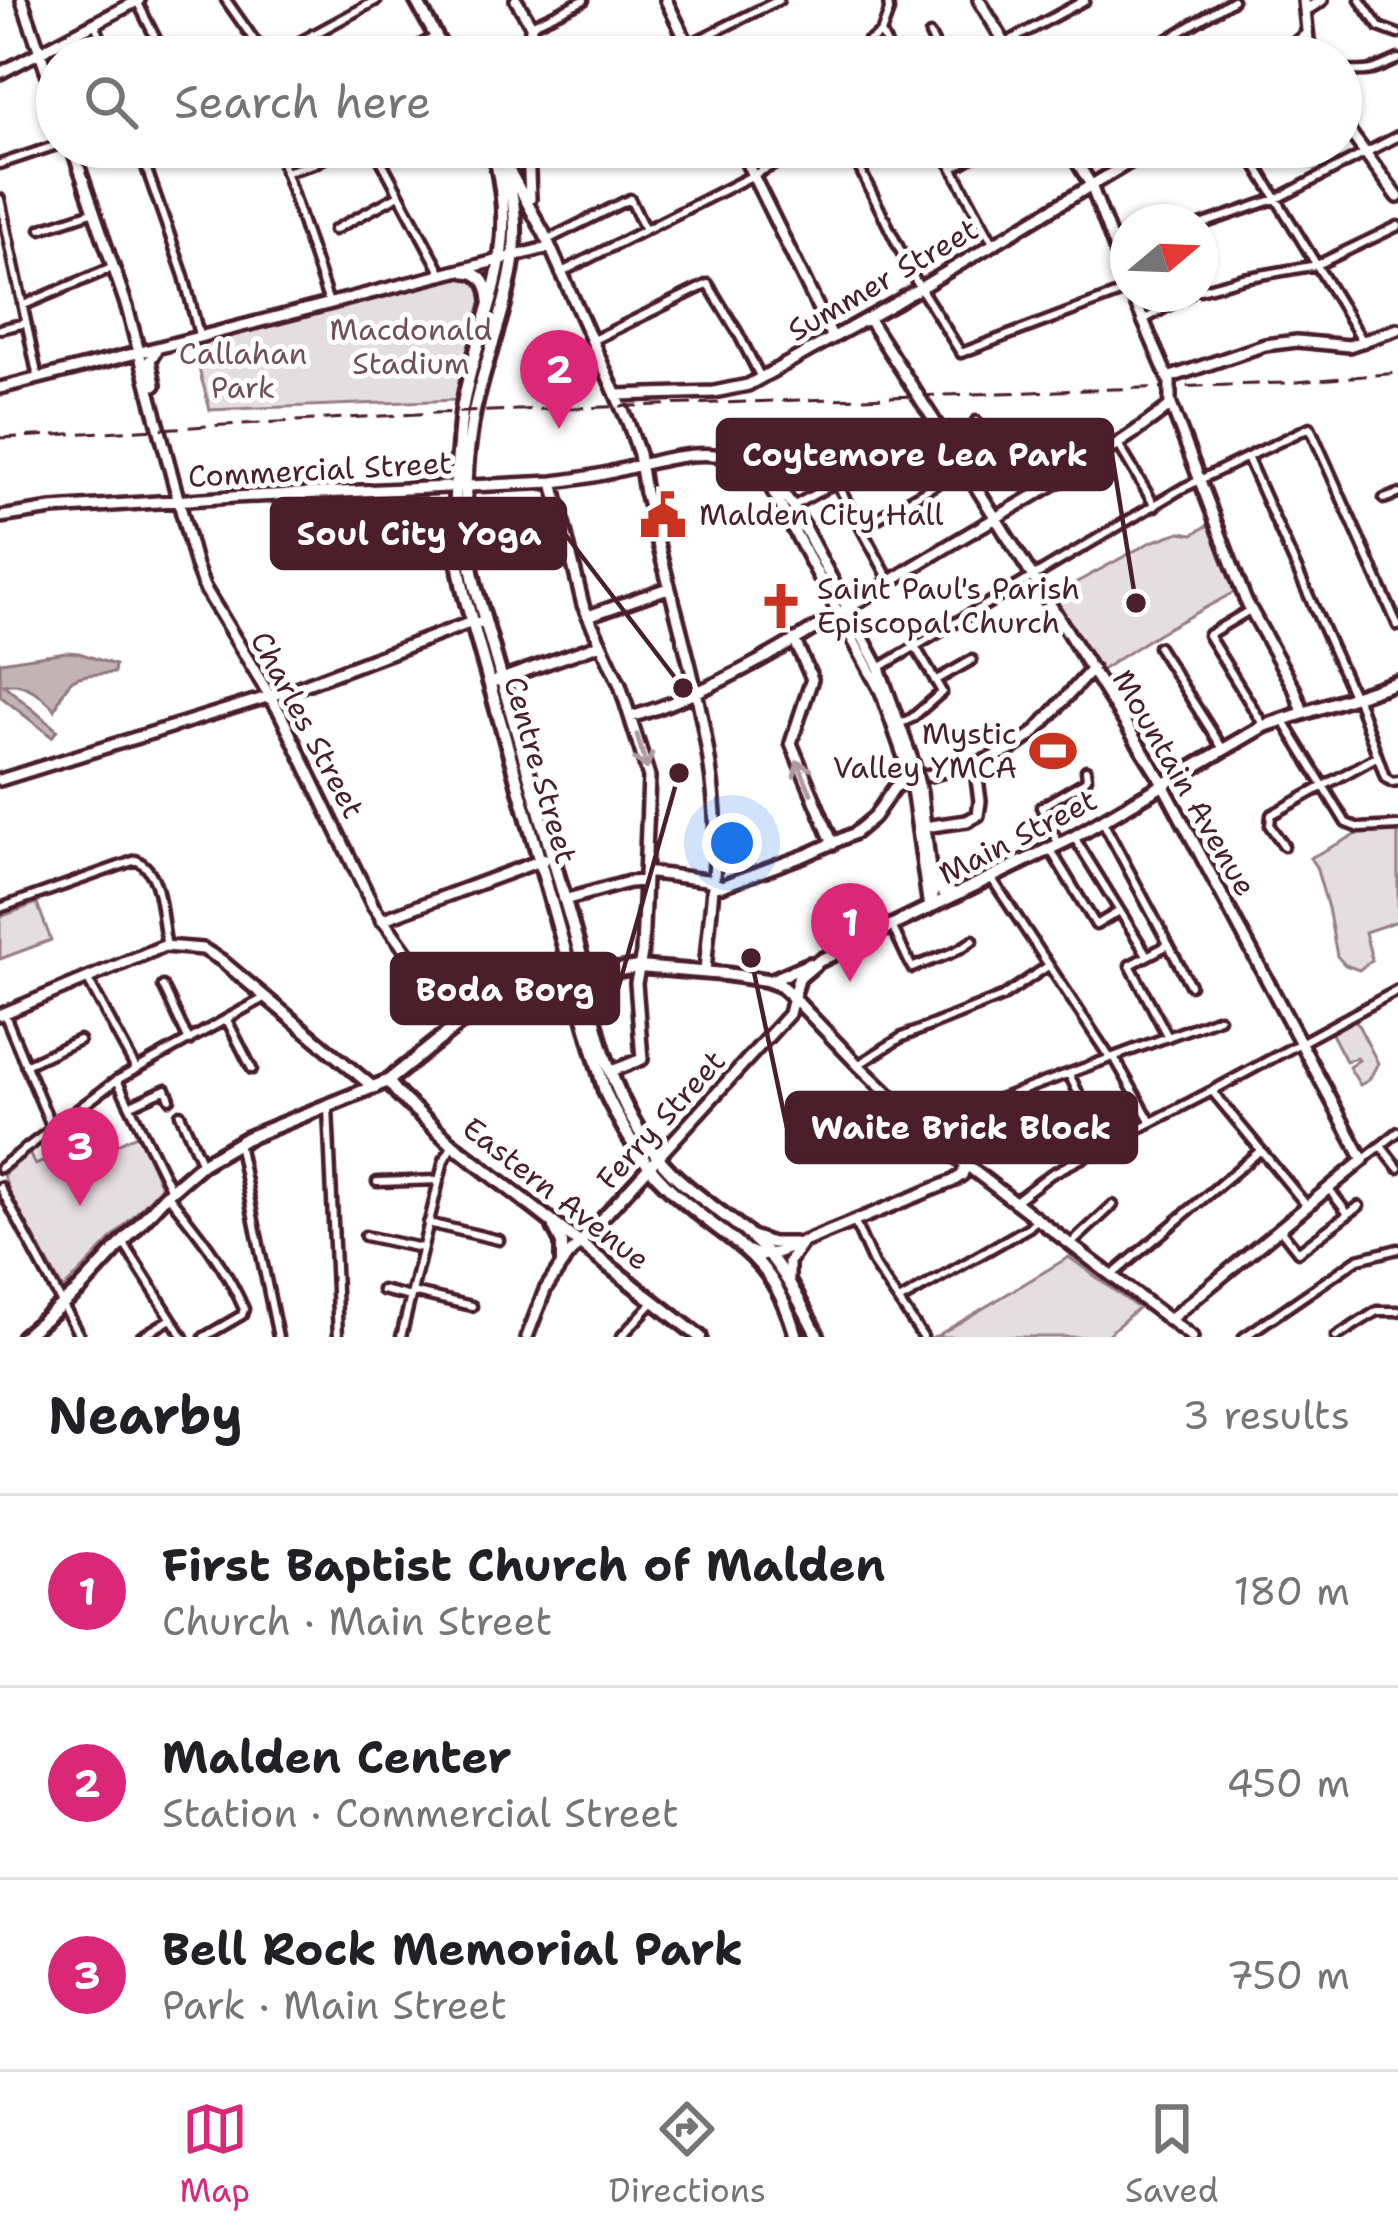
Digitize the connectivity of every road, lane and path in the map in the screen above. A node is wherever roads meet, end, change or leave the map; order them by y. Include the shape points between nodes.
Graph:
1 (22, 0) edge
2 (226, 0) edge
3 (376, 0) edge
4 (416, 0) edge
5 (516, 0) edge
6 (584, 0) edge
7 (666, 0) edge
8 (779, 0) edge
9 (888, 0) edge
10 (979, 0) edge
11 (1085, 0) edge
12 (1233, 0) edge
13 (1322, 0) edge
14 (1360, 0) edge
15 (138, 1) edge
16 (1305, 5) edge
17 (95, 23) junction
18 (531, 26) junction
19 (881, 33) junction
20 (314, 34) joint
21 (1307, 34) joint
22 (1398, 34) edge
23 (70, 36) edge
24 (100, 36) edge
25 (155, 36) edge
26 (253, 36) edge
27 (310, 36) edge
28 (431, 36) edge
29 (531, 36) edge
30 (684, 36) edge
31 (706, 36) edge
32 (877, 36) edge
33 (882, 36) edge
34 (1001, 36) edge
35 (1022, 36) edge
36 (1173, 36) edge
37 (1305, 36) edge
38 (36, 40) edge
39 (36, 54) edge
40 (1398, 59) edge
41 (0, 73) edge
42 (1362, 73) edge
43 (1398, 136) edge
44 (1362, 149) edge
45 (36, 152) edge
46 (1365, 153) junction
47 (1362, 155) edge
48 (0, 164) edge
49 (80, 168) edge
50 (146, 168) edge
51 (284, 168) edge
52 (299, 168) edge
53 (385, 168) edge
54 (498, 168) edge
55 (507, 168) edge
56 (529, 168) edge
57 (749, 168) edge
58 (768, 168) edge
59 (860, 168) edge
60 (952, 168) edge
61 (1081, 168) edge
62 (1120, 168) edge
63 (1257, 168) edge
64 (1337, 168) edge
65 (285, 172) junction
66 (753, 176) junction
67 (1393, 182) edge
68 (1091, 185) junction
69 (399, 195) junction
70 (1398, 196) edge
71 (0, 199) edge
72 (1276, 200) junction
73 (533, 210) junction
74 (95, 211) junction
75 (1218, 219) edge
76 (1110, 225) edge
77 (1398, 226) edge
78 (41, 230) dead end
79 (334, 230) dead end
80 (645, 230) junction
81 (549, 243) junction
82 (993, 243) junction
83 (508, 259) junction
84 (1317, 265) junction
85 (114, 267) junction
86 (460, 272) junction
87 (560, 273) junction
88 (443, 276) junction
89 (1218, 284) edge
90 (920, 288) junction
91 (1110, 296) edge
92 (330, 304) junction
93 (22, 305) junction
94 (489, 307) junction
95 (1138, 312) edge
96 (1158, 312) edge
97 (868, 318) junction
98 (1142, 321) junction
99 (26, 322) junction
100 (0, 328) edge
101 (1398, 329) edge
102 (200, 338) junction
103 (833, 338) junction
104 (591, 341) junction
105 (1364, 343) junction
106 (162, 348) junction
107 (140, 354) junction
108 (38, 378) junction
109 (761, 378) junction
110 (1169, 381) junction
111 (0, 388) edge
112 (615, 393) junction
113 (1171, 404) junction
114 (976, 421) dead end
115 (160, 426) junction
116 (1014, 439) dead end
117 (906, 444) dead end
118 (1118, 445) junction
119 (1247, 457) junction
120 (737, 461) junction
121 (642, 465) junction
122 (964, 467) junction
123 (1201, 479) junction
124 (553, 482) junction
125 (836, 482) junction
126 (460, 487) junction
127 (1042, 489) junction
128 (1398, 494) edge
129 (1384, 499) dead end
130 (179, 501) junction
131 (793, 506) junction
132 (1155, 506) junction
133 (0, 516) edge
134 (996, 517) junction
135 (861, 528) junction
136 (800, 529) junction
137 (1034, 578) junction
138 (890, 581) junction
139 (668, 588) junction
140 (843, 609) junction
141 (1250, 610) junction
142 (588, 616) junction
143 (478, 623) junction
144 (1398, 626) edge
145 (794, 638) junction
146 (601, 644) junction
147 (1158, 647) dead end
148 (916, 648) junction
149 (972, 660) dead end
150 (1092, 669) junction
151 (874, 670) junction
152 (496, 681) junction
153 (935, 681) junction
154 (1398, 682) edge
155 (696, 694) junction
156 (271, 696) junction
157 (1355, 696) junction
158 (1303, 712) junction
159 (631, 717) junction
160 (1283, 719) junction
161 (901, 723) junction
162 (1264, 726) junction
163 (1223, 749) junction
164 (1376, 757) junction
165 (974, 764) junction
166 (911, 765) junction
167 (1087, 770) dead end
168 (0, 780) edge
169 (1398, 782) edge
170 (1164, 786) junction
171 (1322, 786) junction
172 (1102, 822) junction
173 (1398, 826) edge
174 (922, 827) junction
175 (1075, 837) junction
176 (833, 844) junction
177 (1284, 846) dead end
178 (1054, 847) junction
179 (546, 859) junction
180 (645, 877) junction
181 (992, 879) junction
182 (932, 880) junction
183 (713, 882) junction
184 (966, 892) junction
185 (564, 901) junction
186 (0, 908) edge
187 (929, 909) junction
188 (1118, 912) junction
189 (381, 920) junction
190 (892, 926) junction
191 (973, 940) dead end
192 (1168, 945) junction
193 (167, 946) junction
194 (1147, 956) junction
195 (819, 961) junction
196 (1048, 966) junction
197 (639, 968) junction
198 (705, 972) junction
199 (583, 975) junction
200 (87, 978) junction
201 (770, 981) junction
202 (1190, 985) dead end
203 (163, 986) dead end
204 (1398, 990) edge
205 (793, 997) junction
206 (265, 998) junction
207 (2, 1014) edge
208 (1219, 1018) dead end
209 (227, 1020) junction
210 (459, 1024) junction
211 (1168, 1037) junction
212 (79, 1040) dead end
213 (189, 1041) junction
214 (1299, 1042) junction
215 (1112, 1058) junction
216 (25, 1065) junction
217 (858, 1065) junction
218 (136, 1069) junction
219 (252, 1069) dead end
220 (612, 1071) junction
221 (1070, 1074) junction
222 (117, 1080) junction
223 (388, 1081) junction
224 (374, 1088) junction
225 (1212, 1091) junction
226 (170, 1099) dead end
227 (131, 1105) junction
228 (328, 1106) junction
229 (180, 1114) dead end
230 (1089, 1115) dead end
231 (1151, 1122) junction
232 (52, 1128) junction
233 (924, 1131) junction
234 (1398, 1132) edge
235 (238, 1143) junction
236 (453, 1145) junction
237 (1381, 1146) junction
238 (1261, 1150) junction
239 (1363, 1160) junction
240 (654, 1162) junction
241 (202, 1164) junction
242 (966, 1165) junction
243 (0, 1168) edge
244 (1398, 1168) edge
245 (439, 1180) junction
246 (377, 1182) dead end
247 (1329, 1189) junction
248 (1, 1192) edge
249 (169, 1192) junction
250 (1014, 1202) junction
251 (1113, 1205) dead end
252 (1307, 1206) junction
253 (1359, 1206) dead end
254 (1348, 1214) junction
255 (1036, 1220) junction
256 (854, 1221) junction
257 (428, 1223) junction
258 (553, 1224) junction
259 (1280, 1228) junction
260 (750, 1235) junction
261 (365, 1236) dead end
262 (811, 1239) junction
263 (499, 1240) dead end
264 (123, 1242) junction
265 (578, 1244) junction
266 (1070, 1246) junction
267 (422, 1249) junction
268 (1398, 1249) edge
269 (749, 1252) junction
270 (770, 1255) junction
271 (562, 1263) junction
272 (1111, 1276) junction
273 (792, 1288) junction
274 (382, 1291) dead end
275 (411, 1295) junction
276 (654, 1301) junction
277 (899, 1301) junction
278 (62, 1306) junction
279 (472, 1306) dead end
280 (1398, 1311) edge
281 (172, 1318) junction
282 (1169, 1320) junction
283 (1174, 1332) edge
284 (23, 1337) edge
285 (80, 1337) edge
286 (141, 1337) edge
287 (183, 1337) edge
288 (204, 1337) edge
289 (278, 1337) edge
290 (338, 1337) edge
291 (401, 1337) edge
292 (526, 1337) edge
293 (621, 1337) edge
294 (700, 1337) edge
295 (792, 1337) edge
296 (818, 1337) edge
297 (923, 1337) edge
298 (1192, 1337) edge
299 (1244, 1337) edge
300 (1336, 1337) edge

1 - 38 street
2 - 26 street
3 - 20 street
4 - 28 main road
5 - 18 street
6 - 18 street
7 - 30 street
8 - 31 street
9 - 19 street
10 - 34 street
11 - 35 street
12 - 36 street
13 - 16 street
14 - 22 street via 1379,27
15 - 17 street
15 - 25 street
16 - 21 street
17 - 23 street
17 - 24 street
18 - 29 street
19 - 32 street
19 - 33 street
20 - 27 street
21 - 37 street
39 - 41 street
40 - 42 street
43 - 46 street
44 - 46 street
45 - 48 street
46 - 47 street
46 - 67 street
49 - 74 street, Charles Street
50 - 102 street
51 - 65 street
52 - 65 street
53 - 69 street
54 - 83 main road, Centre Street
55 - 73 street
56 - 73 street
57 - 66 street
58 - 66 street
59 - 90 street
60 - 82 street
61 - 68 street
62 - 68 street, Summer Street
63 - 72 street
64 - 72 street
65 - 92 street
66 - 80 street
66 - 103 street
67 - 70 street
68 - 76 street
68 - 82 street, Summer Street
69 - 79 street
69 - 88 street
71 - 93 street
72 - 75 street
72 - 84 street
73 - 81 street
74 - 78 street
74 - 85 street, Charles Street
77 - 84 street
80 - 81 street via 630,199
80 - 87 street
81 - 83 street
81 - 87 street
82 - 90 street, Summer Street
83 - 86 street
83 - 94 main road, Centre Street
83 - 126 main road, Centre Street via 509,287
84 - 89 street
84 - 105 street
85 - 93 street
85 - 107 street, Charles Street
86 - 88 street
86 - 94 street via 483,280
87 - 104 street
88 - 92 street
90 - 91 street via 962,354
90 - 97 street, Summer Street
92 - 102 street
93 - 99 street
94 - 126 main road, Centre Street via 464,397
95 - 98 street
96 - 98 street
97 - 103 street, Summer Street
97 - 122 street, Mountain Avenue, bridge
98 - 110 street
99 - 100 street
99 - 108 street
101 - 105 street
102 - 106 street
103 - 109 street, Summer Street
104 - 109 street via 708,284
104 - 112 street
105 - 110 street via 1279,343
106 - 107 street
106 - 115 street, Charles Street via 150,360
107 - 108 street
107 - 115 street, Charles Street
108 - 111 street
109 - 112 street, Summer Street via 729,390
110 - 113 street, bridge
112 - 121 street
113 - 118 street
113 - 123 street
114 - 122 street via 992,449
115 - 130 street, Charles Street
116 - 127 street
117 - 125 street
118 - 127 street
118 - 132 street
119 - 123 street
119 - 144 street via 1310,427
119 - 157 street
120 - 121 street, Commercial Street via 690,453
120 - 131 street via 758,469
120 - 136 street via 772,489
121 - 124 street, Commercial Street
121 - 139 street
122 - 134 street, Mountain Avenue
122 - 135 street
123 - 132 street
123 - 141 street
124 - 126 street, Commercial Street
124 - 142 street
125 - 131 street
125 - 135 street
126 - 130 street, Commercial Street
126 - 143 main road, Centre Street via 456,552
127 - 134 street
128 - 129 street
130 - 133 street, Commercial Street
130 - 156 street, Charles Street via 204,587
131 - 136 street
132 - 137 street
134 - 137 street, Mountain Avenue
134 - 138 street
135 - 138 street
136 - 140 street
137 - 148 street
137 - 150 street, Mountain Avenue
138 - 140 street
139 - 142 street
139 - 155 street
140 - 145 street
140 - 151 street
141 - 158 street
141 - 162 street via 1208,635
142 - 146 street
143 - 152 main road, Centre Street
143 - 156 street
145 - 155 street
176 -> 145 street via 791,745 812,676
146 - 152 street
146 - 159 street
147 - 163 street
148 - 151 street
148 - 153 street
149 - 153 street
150 - 165 street via 1033,734
150 - 170 street, Mountain Avenue
151 - 161 street
151 - 166 street
152 - 179 main road, Centre Street
153 - 161 street via 941,693
154 - 157 main road, Main Street
155 - 159 street
155 - 183 street via 713,791
156 - 168 street
156 - 189 street, Charles Street
157 - 158 main road, Main Street
157 - 164 street
158 - 160 main road, Main Street
159 -> 180 street via 650,786
160 - 162 main road, Main Street
160 - 171 street
161 - 166 street
162 - 163 main road, Main Street
163 - 170 main road, Main Street
164 - 169 street via 1386,778
164 - 171 street
165 - 174 street via 978,815
165 - 176 street via 898,784 867,824
166 - 174 street, bridge
167 - 178 street via 1084,782 1041,806
170 - 172 main road, Main Street
170 - 214 street, Mountain Avenue
171 - 173 street via 1348,825
171 - 177 street via 1270,816
172 - 175 main road, Main Street
172 - 192 street
174 - 182 street
174 - 187 street
175 - 178 main road, Main Street
175 - 188 street
176 - 183 street via 726,886
178 - 181 main road, Main Street
178 - 188 street via 1096,925
179 - 185 main road, Centre Street
179 - 189 street
179 - 199 main road, Centre Street
180 - 183 street
180 - 185 street
180 - 197 street
181 - 184 main road, Main Street
181 - 196 street
182 - 184 main road via 950,894
182 - 187 street
183 - 198 street
184 - 187 main road, Main Street
185 - 199 main road, Centre Street
186 - 193 street via 136,860 157,887
187 - 190 main road, Main Street
188 - 194 street
189 - 210 street, Charles Street
190 - 191 street via 912,968
190 - 195 main road, Main Street
192 - 194 street
192 - 202 street
193 - 200 street
193 - 206 street via 208,951
194 - 211 street via 1130,965
195 - 201 main road
195 - 205 main road, Main Street via 799,978
196 - 215 street
196 - 217 street via 997,1000 897,1040
197 - 198 main road
197 - 199 main road
197 - 220 street via 642,1059
198 - 201 main road
199 - 210 main road
199 - 220 main road, Centre Street
199 - 240 main road, Centre Street via 605,1092 625,1132
200 - 207 street
200 - 218 street
201 - 205 main road
203 - 213 street
204 - 214 street
205 - 217 street
205 - 240 street, Ferry Street via 789,1014
206 - 209 street
206 - 224 street
207 - 216 street
208 - 211 street
209 - 213 street
209 - 219 street
210 - 223 main road
211 - 215 street
212 - 216 street
213 - 218 street
214 - 225 street
214 - 239 street, Mountain Avenue
215 - 221 street
215 - 231 street
216 - 232 street
217 - 233 street
218 - 222 street
220 - 240 main road, Centre Street
221 - 230 street
221 - 233 street
222 - 227 street
222 - 232 street
223 - 224 main road
223 - 236 main road, Eastern Avenue
224 - 228 main road
225 - 231 street
225 - 238 street
226 - 227 street via 166,1089
227 - 249 street
228 - 235 main road
228 - 290 street
229 - 241 street
231 - 250 street
232 - 243 street
233 - 242 street
234 - 237 street
235 - 241 main road
235 - 289 street
236 - 245 street
236 - 258 main road, Eastern Avenue
237 - 239 street
237 - 244 street
238 - 252 street
238 - 272 street
239 - 247 street
240 - 260 main road, Centre Street
240 - 265 street, Ferry Street
240 - 269 main road, Centre Street via 675,1194
241 - 249 main road
242 - 250 street
242 - 256 street via 953,1181
245 - 246 street
245 - 257 street
247 - 252 street
247 - 254 street
248 - 278 street
249 - 264 main road
249 - 288 street via 244,1309
250 - 255 street
251 - 266 street
252 - 259 street
253 - 254 street
254 - 259 street via 1298,1252
255 - 266 street
255 - 277 street
256 - 262 street
256 - 277 street
257 - 263 street
257 - 267 street
258 - 265 main road, Eastern Avenue
258 - 271 main road
259 - 282 street
260 - 262 street via 776,1244
260 - 270 main road, Centre Street
261 - 267 street
262 - 270 street
262 - 273 street via 790,1260
264 - 278 main road
264 - 281 street
265 - 271 street, Ferry Street
265 - 276 main road, Eastern Avenue
266 - 272 street
267 - 275 street
268 - 299 street via 1358,1259
269 - 270 street
269 - 295 main road, Centre Street via 770,1275
270 - 273 main road, Centre Street
271 - 292 street, Ferry Street
272 - 282 street
273 - 296 main road, Centre Street
274 - 275 street
275 - 279 street
275 - 291 street
276 - 293 street
276 - 294 main road, Eastern Avenue
277 - 297 street
278 - 284 main road
278 - 285 street
280 - 300 street via 1377,1311
281 - 286 street
281 - 287 street
282 - 283 street
283 - 298 street

